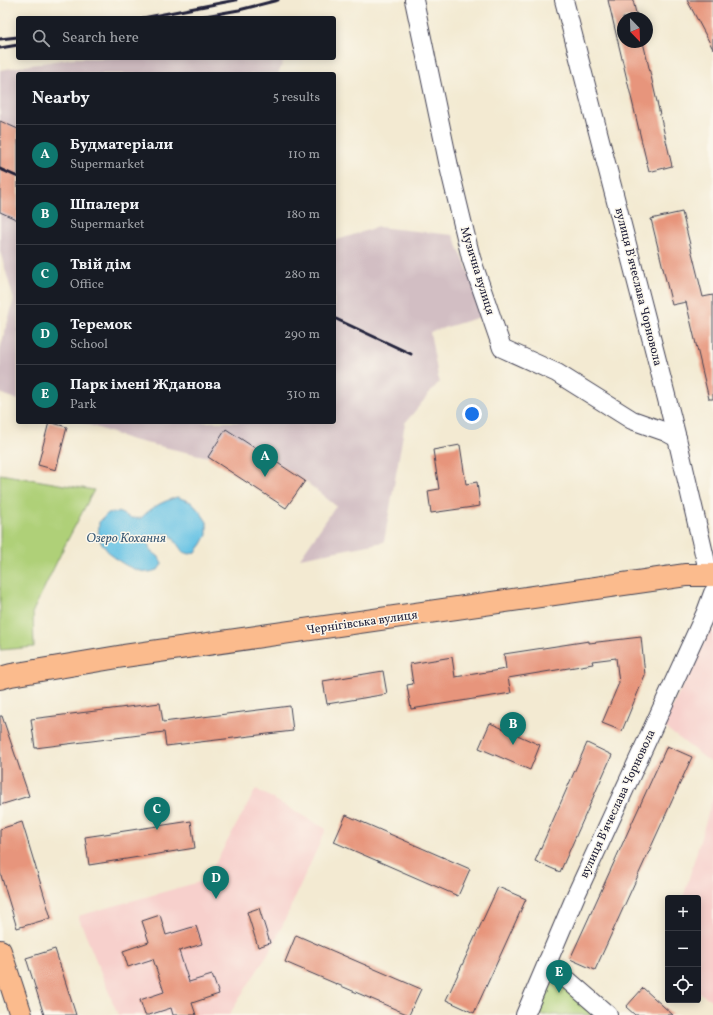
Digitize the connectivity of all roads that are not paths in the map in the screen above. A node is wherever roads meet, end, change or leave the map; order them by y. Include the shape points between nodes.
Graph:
1 (414, 0) edge
2 (564, 0) edge
3 (677, 438) junction
4 (712, 581) edge
5 (4, 676) edge
6 (0, 951) edge
7 (548, 962) junction
8 (0, 999) edge
9 (6, 1015) edge
10 (21, 1015) edge
11 (525, 1015) edge
12 (608, 1015) edge

1 - 3 street, Музична вулиця via 471,258 502,348 557,373 632,420
2 - 3 street, вулиця В'ячеслава Чорновола
3 - 4 street, вулиця В'ячеслава Чорновола
4 - 5 main road, Чернігівська вулиця via 686,575 124,656
4 - 7 street, вулиця В'ячеслава Чорновола via 706,612
6 - 10 main road
7 - 11 street, вулиця В'ячеслава Чорновола
7 - 12 street
8 - 9 main road

